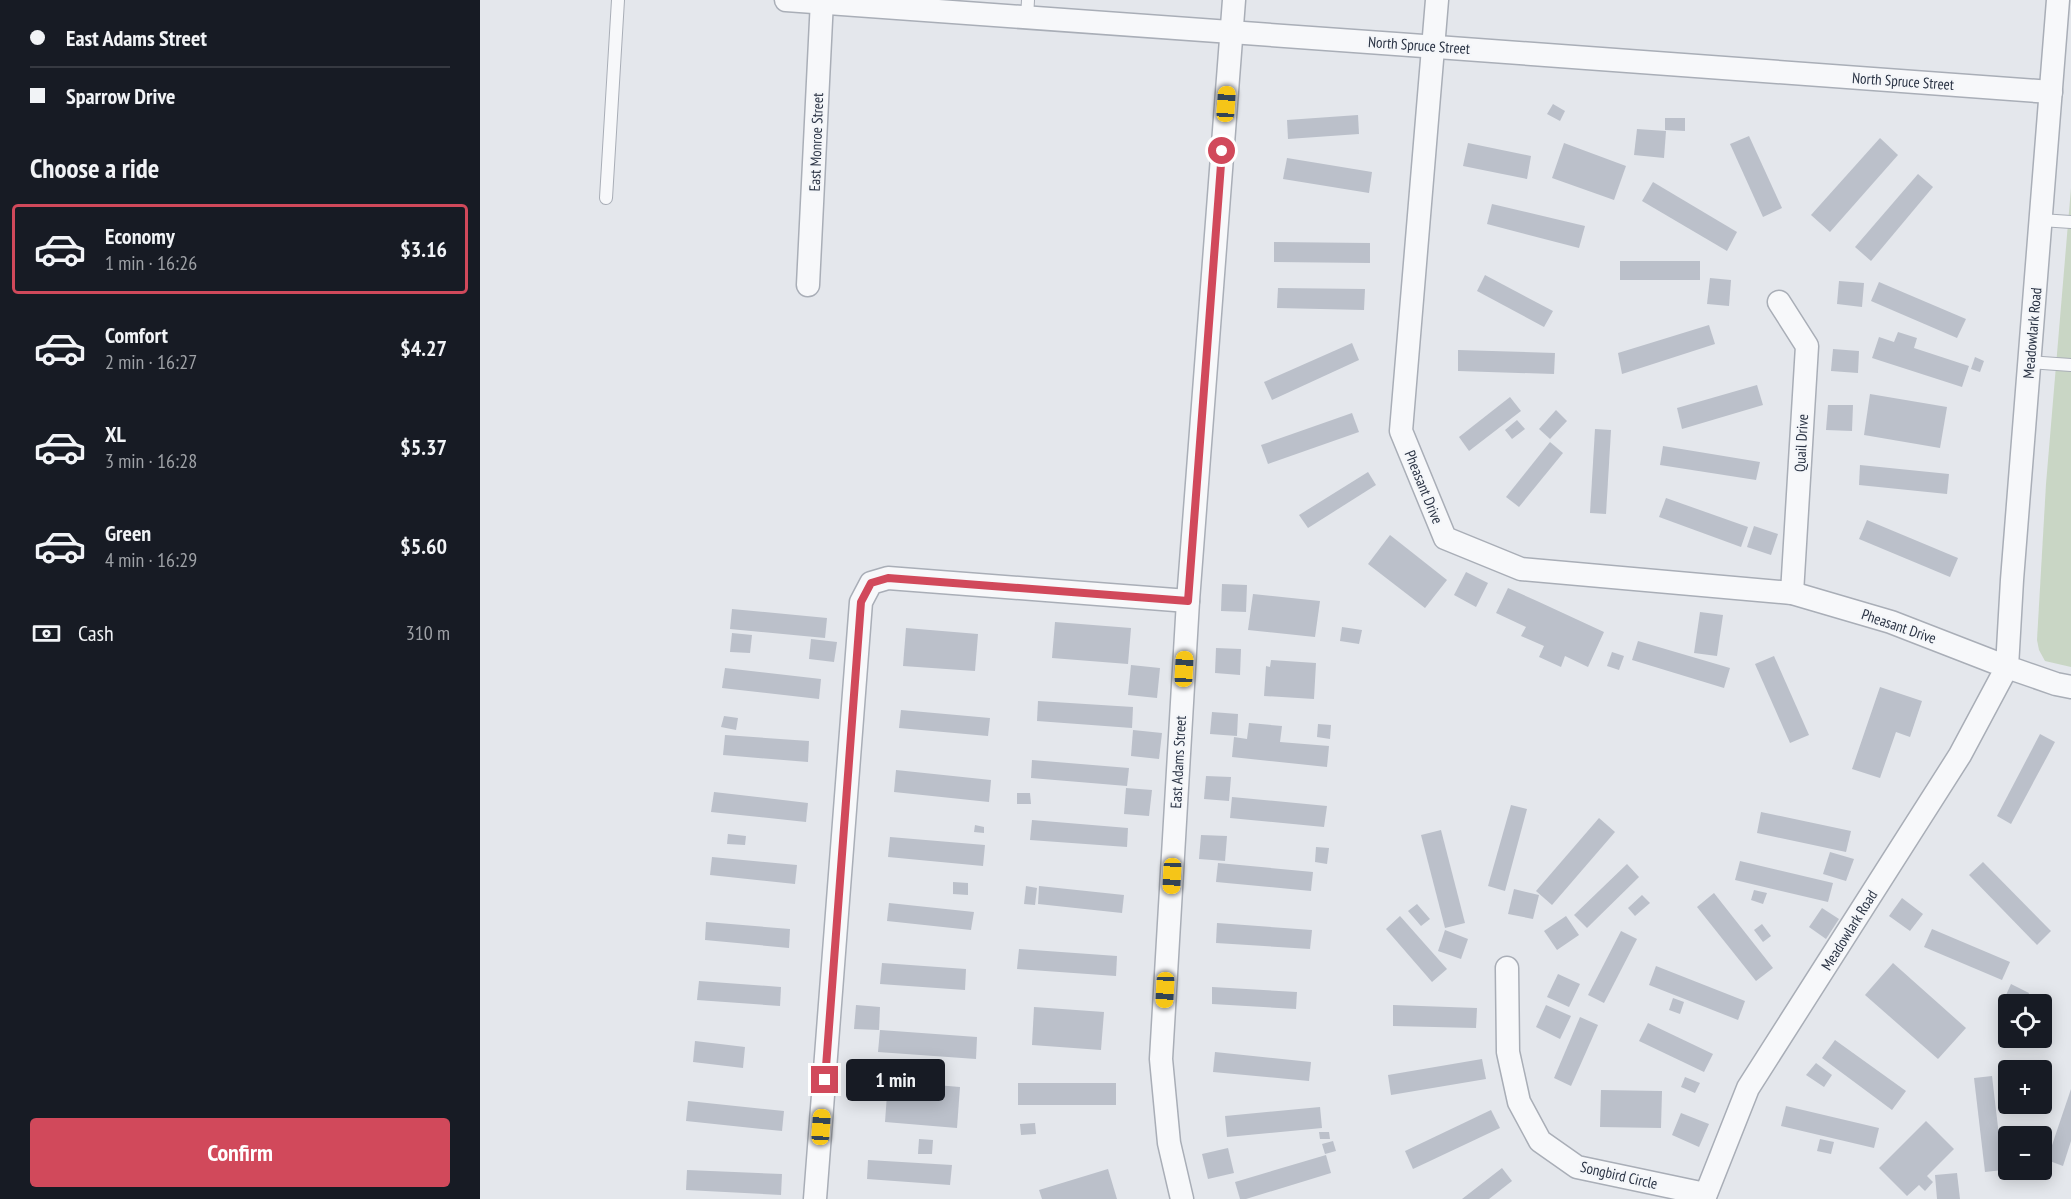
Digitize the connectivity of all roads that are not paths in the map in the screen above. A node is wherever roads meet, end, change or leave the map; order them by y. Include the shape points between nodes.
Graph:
1 (618, 0) edge
2 (786, 0) edge
3 (1234, 0) edge
4 (1437, 0) edge
5 (2058, 0) edge
6 (822, 1) edge
7 (1027, 9) edge
8 (1232, 33) junction
9 (1434, 45) junction
10 (2051, 92) junction
11 (606, 198) dead end
12 (2041, 220) junction
13 (2071, 222) edge
14 (808, 285) dead end
15 (1779, 302) dead end
16 (2029, 362) junction
17 (2071, 365) edge
18 (1792, 593) junction
19 (1188, 601) junction
20 (2007, 667) junction
21 (2071, 687) edge
22 (1507, 968) dead end
23 (1704, 1196) edge
24 (815, 1199) edge
25 (1182, 1199) edge

1 - 11 lane
2 - 6 street, North Spruce Street
3 - 8 street, East Adams Street
4 - 9 street, Pheasant Drive
5 - 10 street, Meadowlark Road
6 - 7 street, North Spruce Street
6 - 14 street, East Monroe Street
7 - 8 street, North Spruce Street
8 - 9 street, North Spruce Street
8 - 19 street, East Adams Street
9 - 10 street, North Spruce Street
9 - 18 street, Pheasant Drive via 1401,431 1445,538 1521,568
10 - 12 street, Meadowlark Road
12 - 13 lane
12 - 16 street, Meadowlark Road
15 - 18 street, Quail Drive via 1807,346
16 - 17 lane
16 - 20 street, Meadowlark Road
18 - 20 street, Pheasant Drive via 1891,622
19 - 24 street via 888,578 871,583 861,602
19 - 25 street, East Adams Street via 1161,1059 1169,1143
20 - 21 street
20 - 23 street, Meadowlark Road via 1960,755 1748,1088
22 - 23 street, Songbird Circle via 1508,1052 1519,1102 1540,1141 1577,1167

